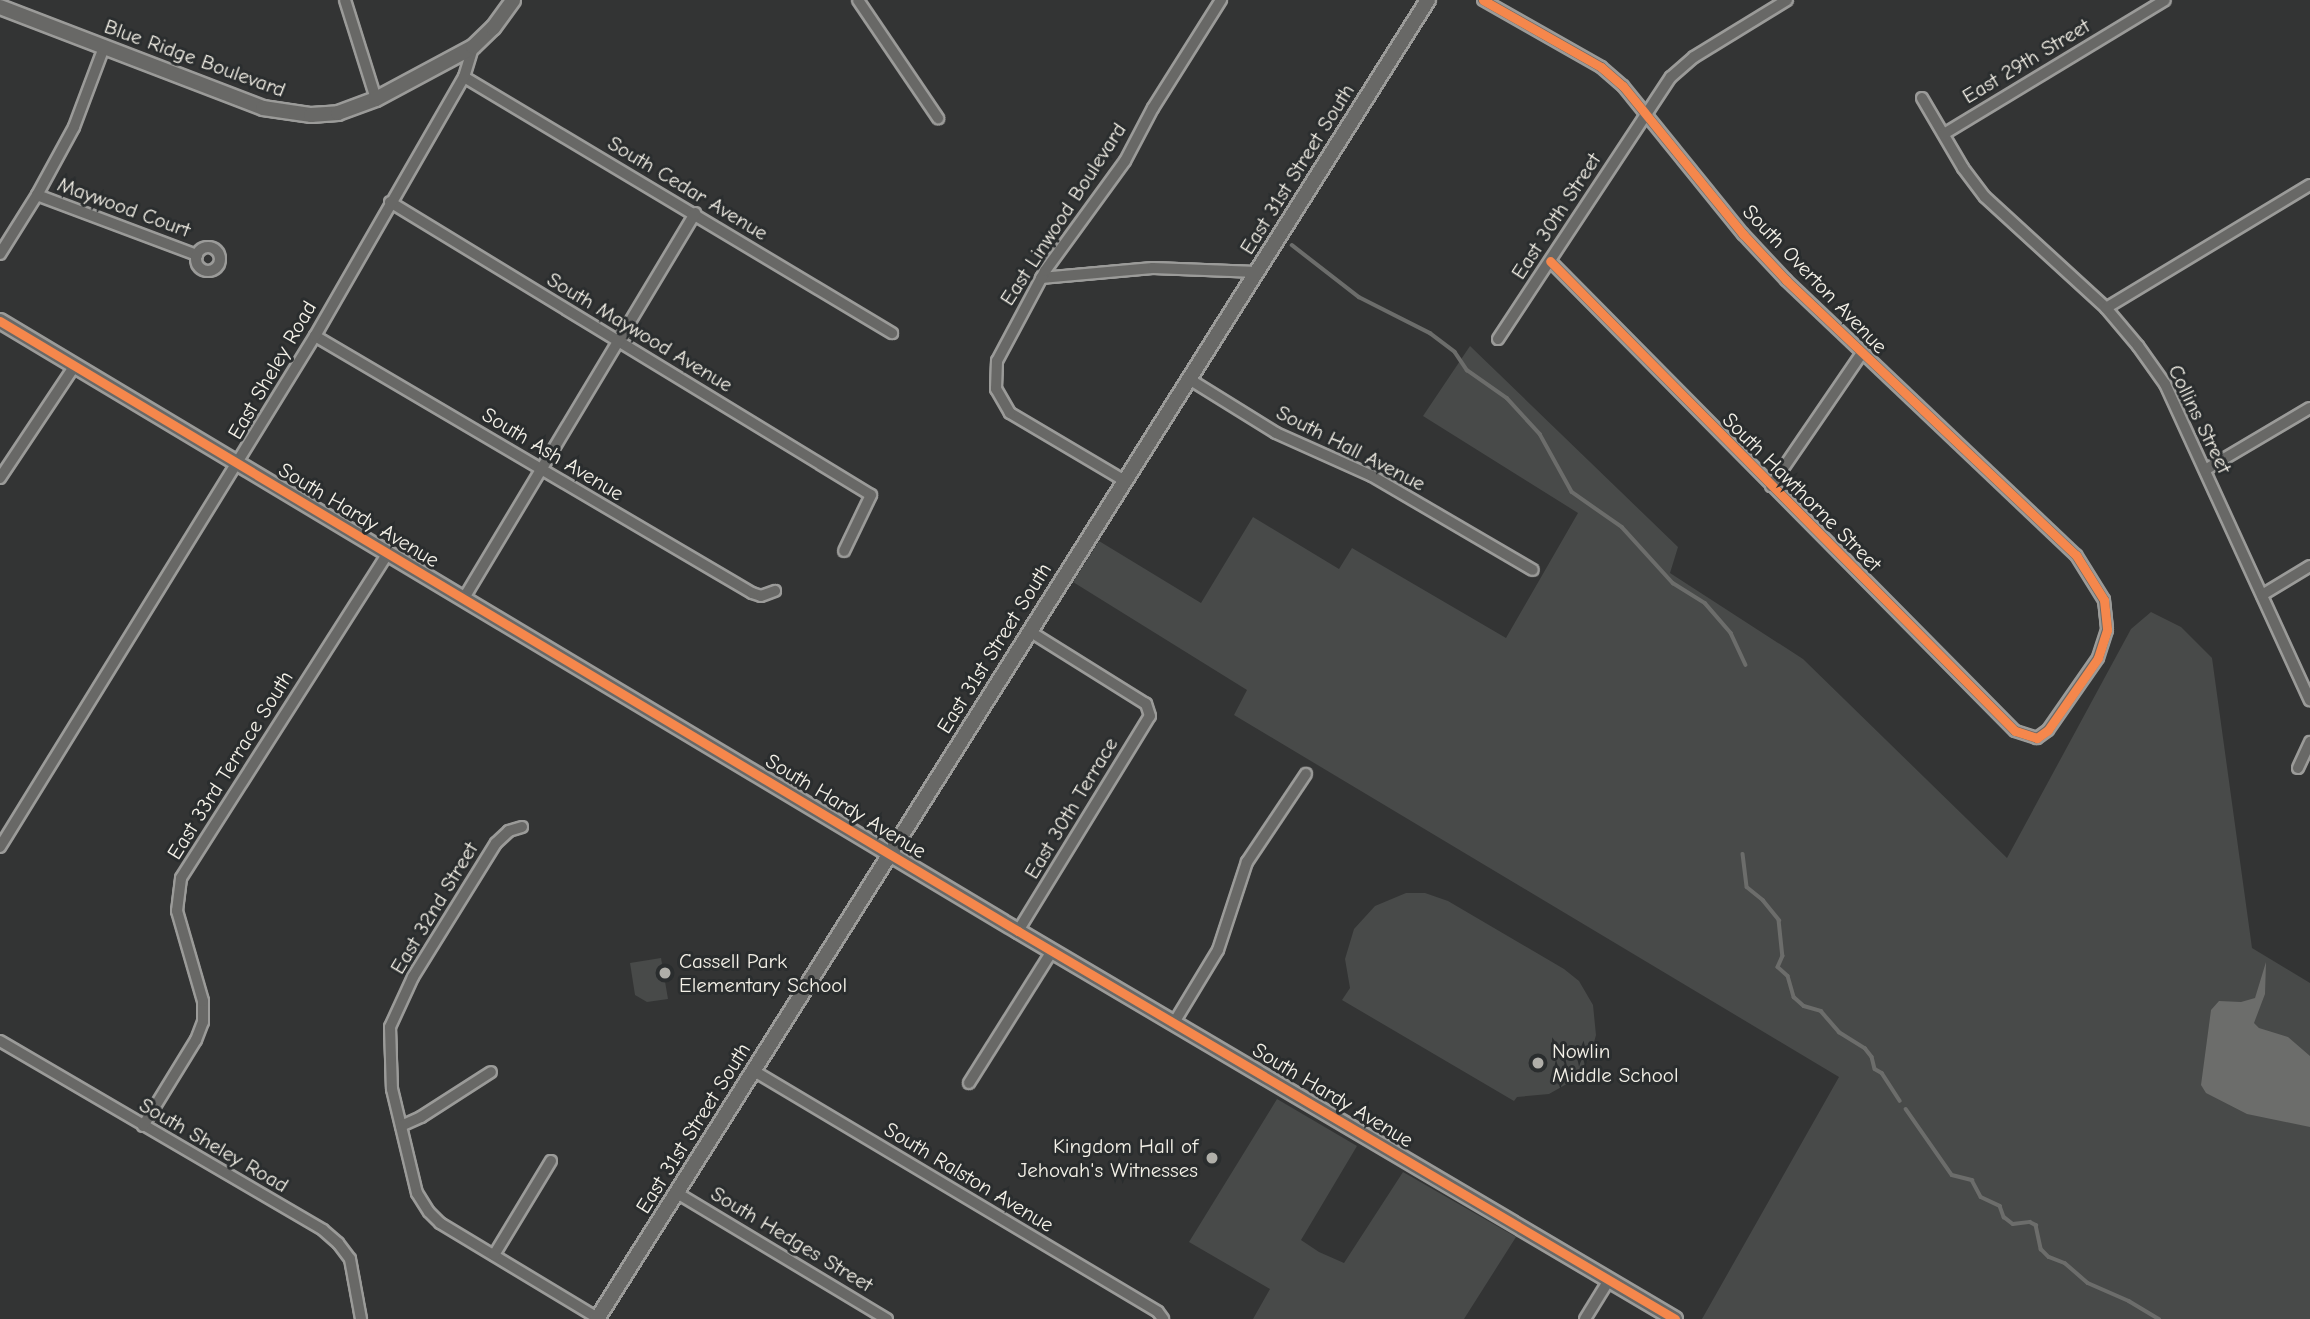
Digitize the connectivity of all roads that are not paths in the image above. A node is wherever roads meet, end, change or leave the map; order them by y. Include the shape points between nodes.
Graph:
1 (345, 0) edge
2 (513, 0) edge
3 (858, 0) edge
4 (1221, 0) edge
5 (1428, 0) edge
6 (1483, 0) edge
7 (1787, 0) edge
8 (2165, 0) edge
9 (0, 8) edge
10 (104, 47) junction
11 (473, 47) junction
12 (464, 77) junction
13 (1922, 98) dead end
14 (376, 99) junction
15 (1645, 113) junction
16 (938, 118) dead end
17 (1944, 134) junction
18 (2310, 185) edge
19 (37, 195) junction
20 (390, 202) junction
21 (695, 213) junction
22 (0, 254) edge
23 (197, 255) dead end
24 (1550, 261) junction
25 (1256, 272) junction
26 (1041, 278) junction
27 (2106, 308) junction
28 (0, 321) edge
29 (892, 333) dead end
30 (315, 336) junction
31 (1498, 339) dead end
32 (618, 342) junction
33 (1862, 353) junction
34 (74, 367) junction
35 (1189, 379) junction
36 (2310, 408) edge
37 (239, 464) junction
38 (542, 469) junction
39 (2205, 470) junction
40 (0, 478) edge
41 (1125, 481) junction
42 (1771, 486) junction
43 (844, 551) dead end
44 (388, 553) junction
45 (2310, 566) edge
46 (1534, 570) dead end
47 (775, 591) dead end
48 (2262, 595) junction
49 (464, 598) junction
50 (1029, 631) junction
51 (2310, 699) edge
52 (2034, 738) joint
53 (2310, 742) edge
54 (2298, 768) dead end
55 (1306, 774) dead end
56 (522, 827) dead end
57 (0, 847) edge
58 (890, 853) junction
59 (1018, 931) junction
60 (1052, 951) junction
61 (1175, 1021) junction
62 (0, 1041) edge
63 (754, 1071) junction
64 (491, 1072) dead end
65 (969, 1083) dead end
66 (143, 1126) junction
67 (401, 1126) junction
68 (551, 1161) dead end
69 (677, 1193) junction
70 (494, 1255) junction
71 (1609, 1280) junction
72 (1163, 1318) edge
73 (361, 1319) edge
74 (598, 1319) edge
75 (887, 1319) edge
76 (1585, 1319) edge
77 (1675, 1319) edge

1 - 14 street
2 - 11 street, Blue Ridge Boulevard
3 - 16 street
4 - 26 street, East Linwood Boulevard via 1125,161
5 - 25 street, East 31st Street South
6 - 15 street, South Overton Avenue via 1601,67
7 - 15 street, East 30th Street via 1694,57 1671,77
8 - 17 street, East 29th Street
9 - 10 street, Blue Ridge Boulevard
10 - 14 street, Blue Ridge Boulevard via 284,113 338,113
10 - 19 street via 74,127
11 - 12 street, East Sheley Road
11 - 14 street, Blue Ridge Boulevard
12 - 20 street, East Sheley Road
12 - 21 street, South Cedar Avenue
13 - 17 street, Collins Street
15 - 24 street, East 30th Street
15 - 33 street, South Overton Avenue via 1742,234
17 - 27 street, Collins Street via 1985,197
18 - 27 street
19 - 22 street
19 - 23 street, Maywood Court
20 - 30 street, East Sheley Road
20 - 32 street, South Maywood Avenue
21 - 29 street, South Cedar Avenue
21 - 32 street
24 - 31 street, East 30th Street
24 - 42 street, South Hawthorne Street
25 - 26 street via 1153,268
25 - 35 street, East 31st Street South
26 - 41 street, East Linwood Boulevard via 996,361 1002,402 1021,422
27 - 39 street, Collins Street via 2173,397
28 - 34 street, South Hardy Avenue
30 - 37 street, East Sheley Road
30 - 38 street, South Ash Avenue
32 - 38 street
32 - 43 street, South Maywood Avenue via 871,495
33 - 42 street
33 - 52 street, South Overton Avenue via 2057,534 2098,586 2107,630 2098,658 2057,720
34 - 37 street, South Hardy Avenue
34 - 40 street
35 - 41 street, East 31st Street South
35 - 46 street, South Hall Avenue via 1276,433 1372,475
36 - 39 street
37 - 44 street, South Hardy Avenue
37 - 57 street, East Sheley Road
38 - 47 street, South Ash Avenue via 752,593 761,596
38 - 49 street
39 - 48 street, Collins Street
41 - 50 street, East 31st Street South
42 - 52 street, South Hawthorne Street via 2015,731
44 - 49 street, South Hardy Avenue
44 - 66 street, East 33rd Terrace South via 181,878 177,911 203,1002 203,1022
45 - 48 street
48 - 51 street, Collins Street
49 - 58 street, South Hardy Avenue
50 - 58 street, East 31st Street South
50 - 59 street, East 30th Terrace via 1146,704 1150,716
53 - 54 street
55 - 61 street via 1247,862 1217,950
56 - 67 street, East 32nd Street via 509,831 496,844 413,977 392,1021 388,1061
58 - 59 street, South Hardy Avenue
58 - 63 street, East 31st Street South
59 - 60 street, South Hardy Avenue
60 - 61 street, South Hardy Avenue
60 - 65 street
61 - 71 street, South Hardy Avenue
62 - 66 street, South Sheley Road
63 - 69 street, East 31st Street South
63 - 72 street, South Ralston Avenue
64 - 67 street
66 - 73 street, South Sheley Road via 338,1243 355,1273
67 - 70 street, East 32nd Street via 417,1194 429,1212
68 - 70 street
69 - 74 street, East 31st Street South
69 - 75 street, South Hedges Street
70 - 74 street, East 32nd Street
71 - 76 street
71 - 77 street, South Hardy Avenue

